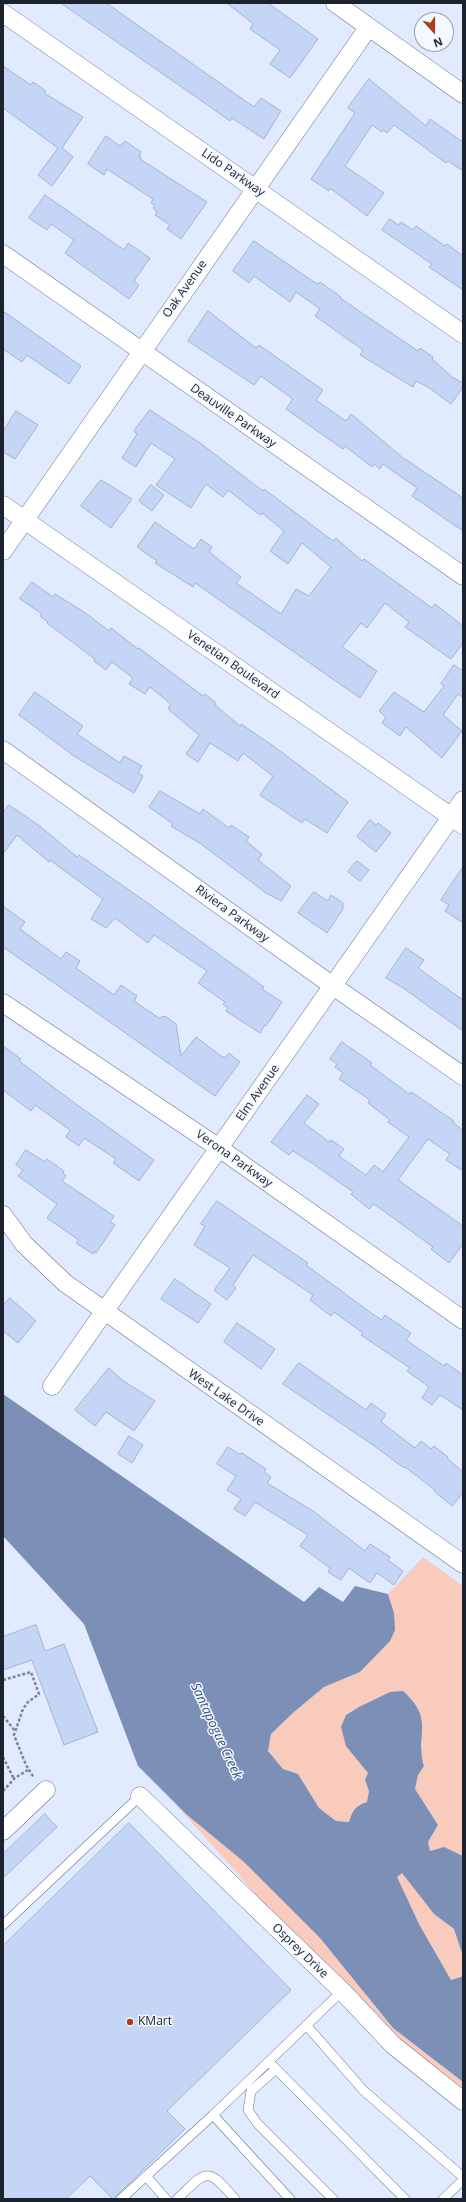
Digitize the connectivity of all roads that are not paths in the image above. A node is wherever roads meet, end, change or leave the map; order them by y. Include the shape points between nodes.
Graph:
1 (335, 3) edge
2 (3, 13) edge
3 (368, 28) junction
4 (463, 94) edge
5 (256, 188) junction
6 (3, 254) edge
7 (463, 334) edge
8 (142, 352) junction
9 (3, 505) edge
10 (25, 520) junction
11 (3, 551) edge
12 (463, 576) edge
13 (3, 750) edge
14 (463, 800) edge
15 (457, 820) edge
16 (333, 986) junction
17 (3, 1003) edge
18 (463, 1076) edge
19 (219, 1148) junction
20 (3, 1215) edge
21 (104, 1312) junction
22 (463, 1320) edge
23 (52, 1386) dead end
24 (463, 1564) edge
25 (46, 1790) road end
26 (140, 1796) joint
27 (3, 1831) edge
28 (3, 1925) edge
29 (342, 1991) junction
30 (306, 2025) junction
31 (268, 2062) junction
32 (276, 2069) junction
33 (463, 2101) edge
34 (213, 2115) junction
35 (146, 2176) junction
36 (463, 2178) edge
37 (121, 2199) edge
38 (166, 2199) edge
39 (177, 2199) edge
40 (235, 2199) edge
41 (290, 2199) edge
42 (333, 2199) edge
43 (405, 2199) edge
44 (443, 2199) edge

1 - 3 street
2 - 5 street, Lido Parkway
3 - 4 street
3 - 5 street, Oak Avenue
5 - 7 street, Lido Parkway
5 - 8 street, Oak Avenue
6 - 8 street, Deauville Parkway
8 - 10 street, Oak Avenue
8 - 12 street, Deauville Parkway
9 - 10 street, Venetian Boulevard
10 - 11 street, Oak Avenue
10 - 15 street, Venetian Boulevard
13 - 16 street, Riviera Parkway
14 - 15 street, Elm Avenue
15 - 16 street, Elm Avenue
16 - 18 street, Riviera Parkway
16 - 19 street, Elm Avenue
17 - 19 street, Verona Parkway
19 - 21 street, Elm Avenue
19 - 22 street, Verona Parkway
20 - 21 street, West Lake Drive via 24,1244 40,1260
21 - 23 street, Elm Avenue
21 - 24 street, West Lake Drive
25 - 27 street
26 - 28 lane
26 - 29 street, Osprey Drive
29 - 30 lane
29 - 33 street, Osprey Drive via 393,2045
30 - 31 lane
30 - 36 lane via 364,2090
31 - 32 lane
31 - 34 lane
32 - 42 lane via 251,2091 248,2110 257,2123
32 - 43 lane
34 - 35 lane
34 - 41 lane
35 - 37 lane
35 - 38 lane
36 - 44 lane
39 - 40 lane via 200,2177 211,2175 218,2179

